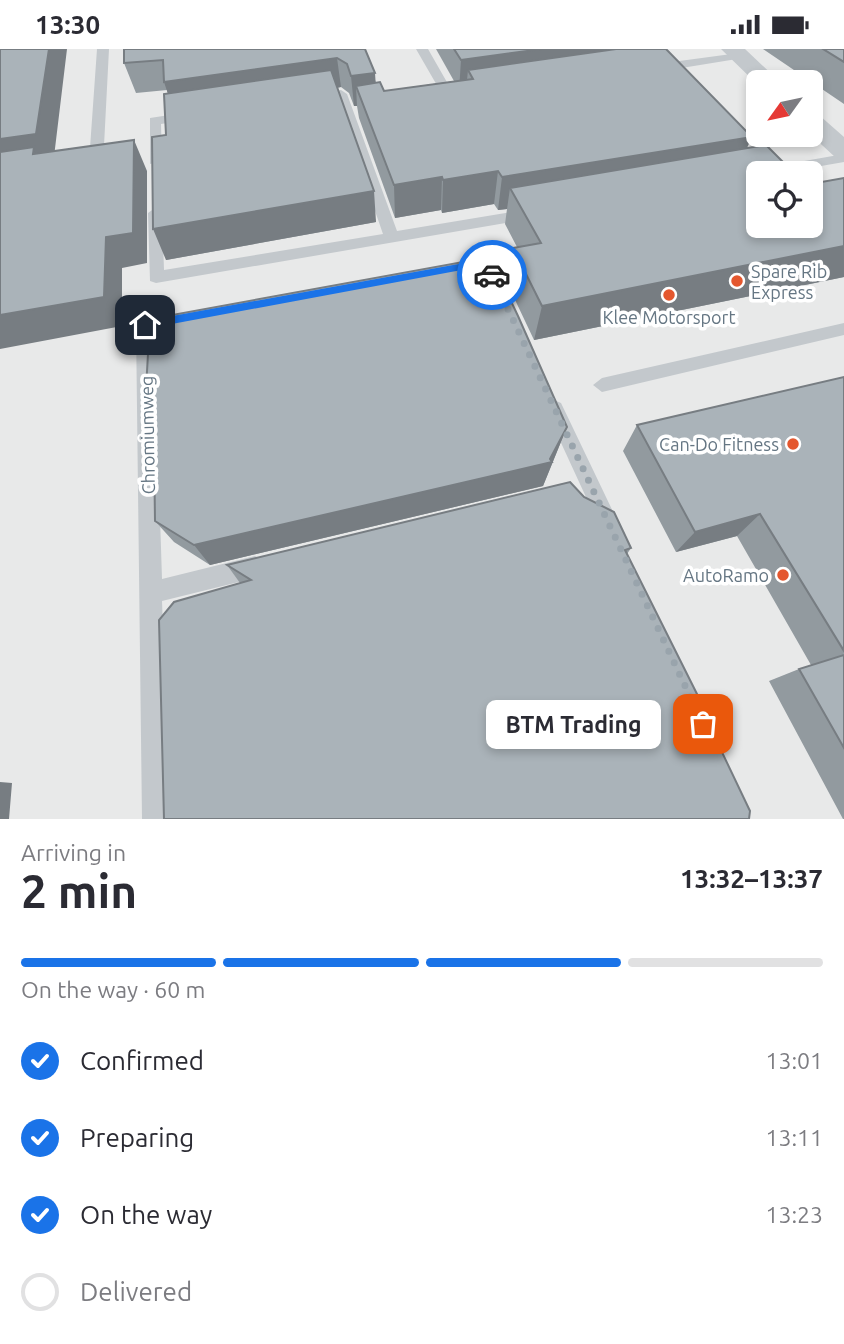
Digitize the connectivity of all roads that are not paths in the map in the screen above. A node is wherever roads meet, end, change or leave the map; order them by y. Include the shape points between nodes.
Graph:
1 (103, 49) edge
2 (422, 49) edge
3 (735, 53) edge
4 (643, 70) edge
5 (754, 70) edge
6 (463, 96) edge
7 (301, 100) edge
8 (208, 113) edge
9 (823, 132) edge
10 (844, 151) edge
11 (844, 158) edge
12 (823, 162) edge
13 (82, 167) edge
14 (155, 173) edge
15 (155, 199) edge
16 (541, 212) edge
17 (392, 238) junction
18 (199, 315) edge
19 (844, 329) edge
20 (602, 385) dead end
21 (544, 386) edge
22 (591, 486) junction
23 (564, 492) edge
24 (620, 547) edge
25 (271, 564) edge
26 (151, 593) junction
27 (156, 819) edge

1 - 13 lane via 96,165
2 - 6 lane via 443,99
3 - 4 lane
3 - 5 street
7 - 17 lane via 341,94 354,112
8 - 14 lane via 155,121
9 - 10 street
11 - 12 lane
15 - 17 lane via 156,277
16 - 17 lane
18 - 26 lane, Chromiumweg via 145,325
19 - 20 lane
21 - 22 lane
22 - 23 lane
22 - 24 lane
25 - 26 lane
26 - 27 lane, Chromiumweg

